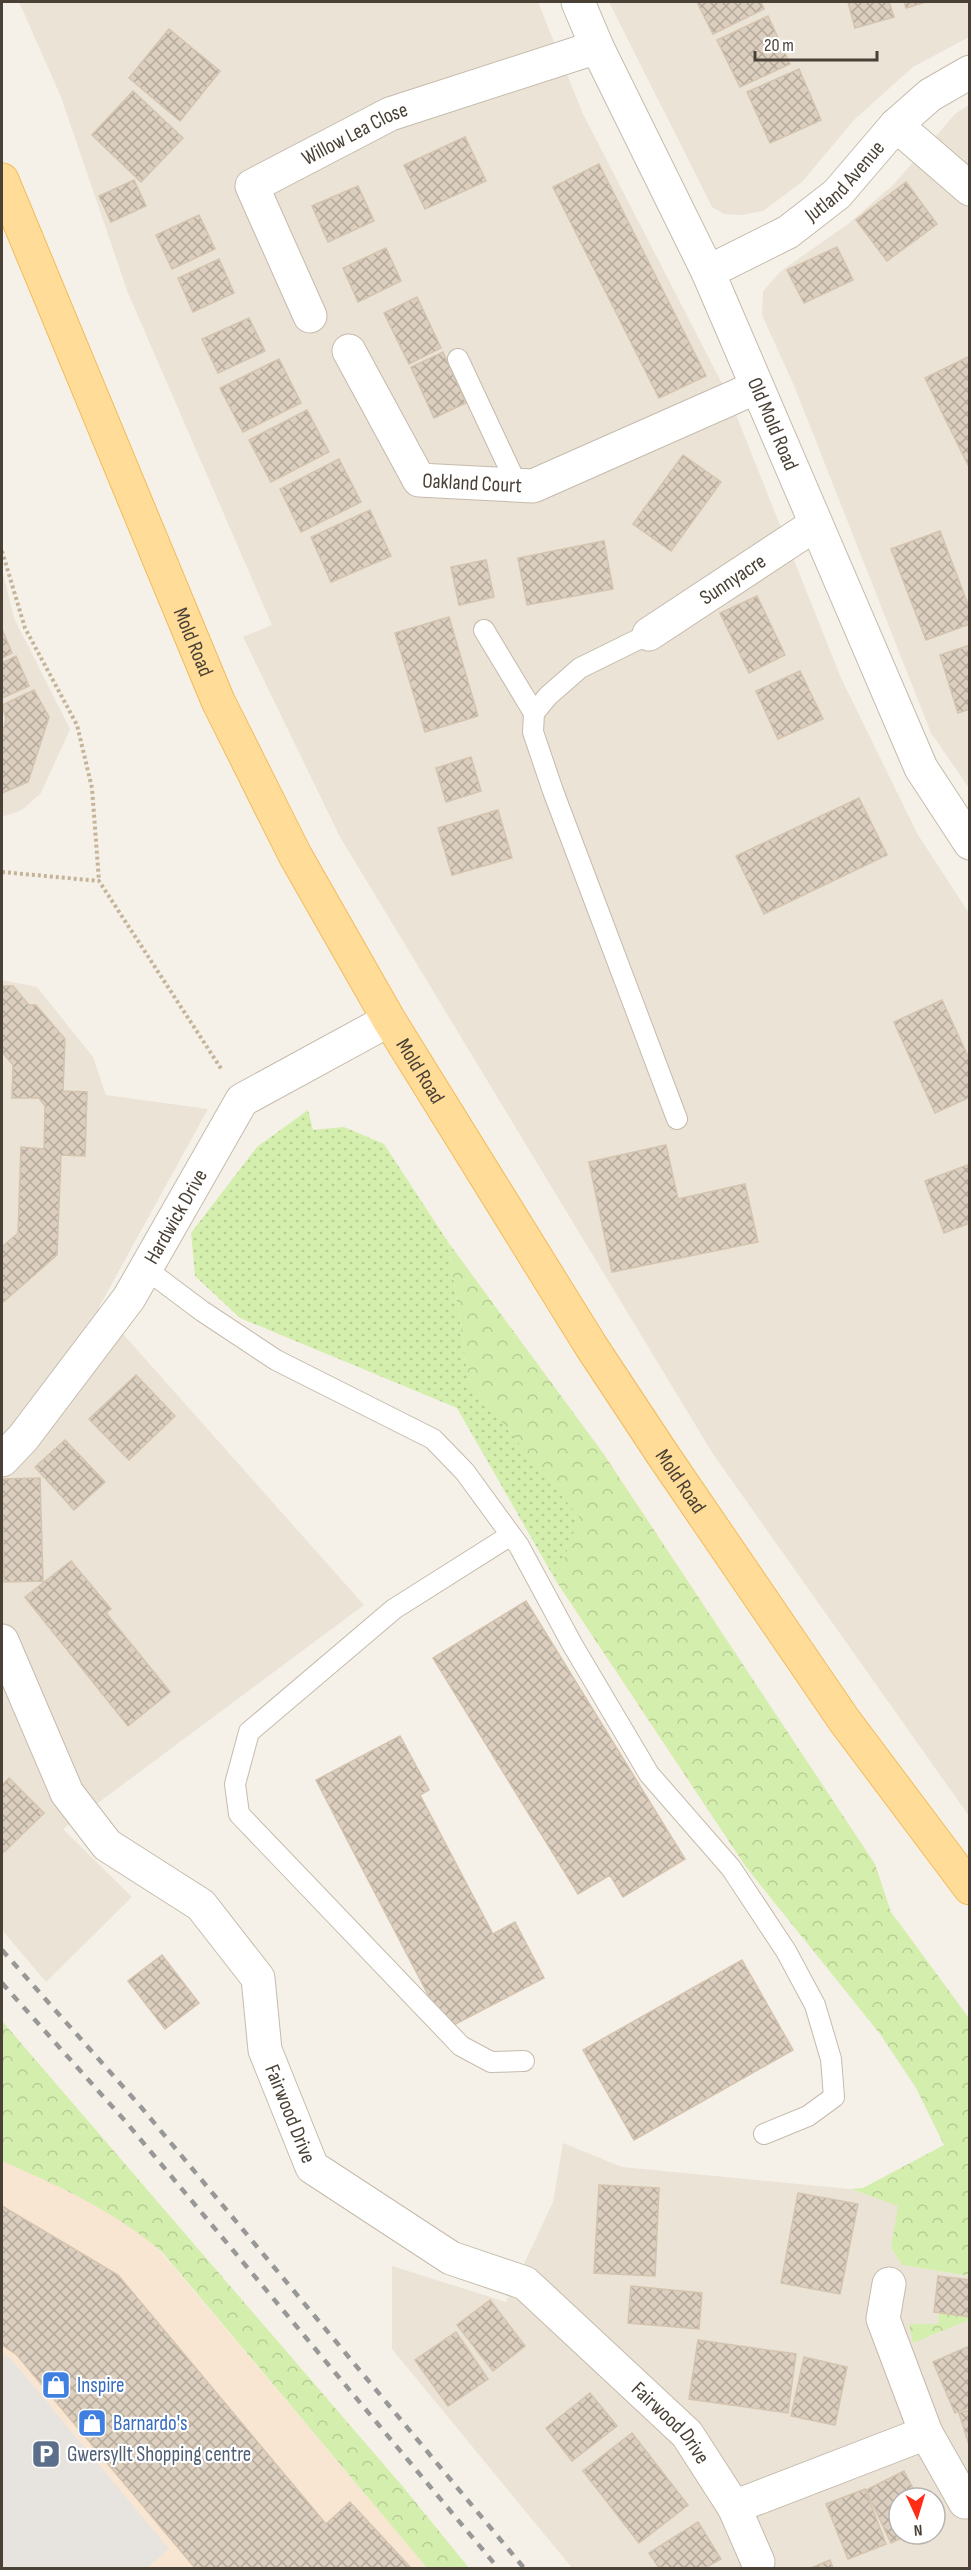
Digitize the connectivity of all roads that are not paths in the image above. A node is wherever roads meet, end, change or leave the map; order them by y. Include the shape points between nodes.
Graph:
1 (578, 2) edge
2 (597, 47) junction
3 (969, 72) edge
4 (896, 125) junction
5 (2, 180) edge
6 (969, 189) edge
7 (708, 272) junction
8 (310, 316) dead end
9 (349, 351) dead end
10 (458, 359) dead end
11 (757, 387) junction
12 (517, 485) junction
13 (816, 524) junction
14 (484, 630) dead end
15 (649, 634) joint
16 (534, 712) junction
17 (969, 843) edge
18 (389, 1020) junction
19 (677, 1119) dead end
20 (146, 1269) junction
21 (2, 1460) edge
22 (510, 1534) junction
23 (2, 1641) edge
24 (969, 1888) edge
25 (524, 2061) dead end
26 (764, 2134) dead end
27 (889, 2284) dead end
28 (926, 2433) junction
29 (965, 2502) dead end
30 (734, 2507) junction
31 (758, 2562) dead end

1 - 2 street, Old Mold Road
2 - 7 street, Old Mold Road
2 - 8 street, Willow Lea Close via 390,114 252,186
3 - 4 street, Jutland Avenue via 930,95
4 - 6 street
4 - 7 street, Jutland Avenue via 829,200 788,232
5 - 18 main road, Mold Road via 218,701 295,855
7 - 11 street, Old Mold Road
9 - 12 street, Oakland Court via 419,480
10 - 12 lane
11 - 12 street, Oakland Court via 533,486
11 - 13 street, Old Mold Road
13 - 15 street, Sunnyacre
13 - 17 street, Old Mold Road via 921,768
14 - 16 lane
15 - 16 lane via 580,668
16 - 19 lane via 533,732 553,791
18 - 20 street, Hardwick Drive via 242,1100
18 - 24 main road, Mold Road via 663,1455 844,1720
20 - 21 street, Hardwick Drive via 129,1298
20 - 22 lane via 276,1359 433,1439 465,1472
22 - 25 lane via 394,1609 249,1732 235,1784 238,1814 461,2046 491,2062
22 - 26 lane via 649,1774 753,1897 814,2005 831,2059 834,2097 808,2116
23 - 30 street, Fairwood Drive via 67,1793 107,1845 201,1905 258,1978 265,2050 312,2167 452,2258 525,2283 687,2434
27 - 28 street via 883,2319
28 - 29 street
28 - 30 street
30 - 31 street, Fairwood Drive

